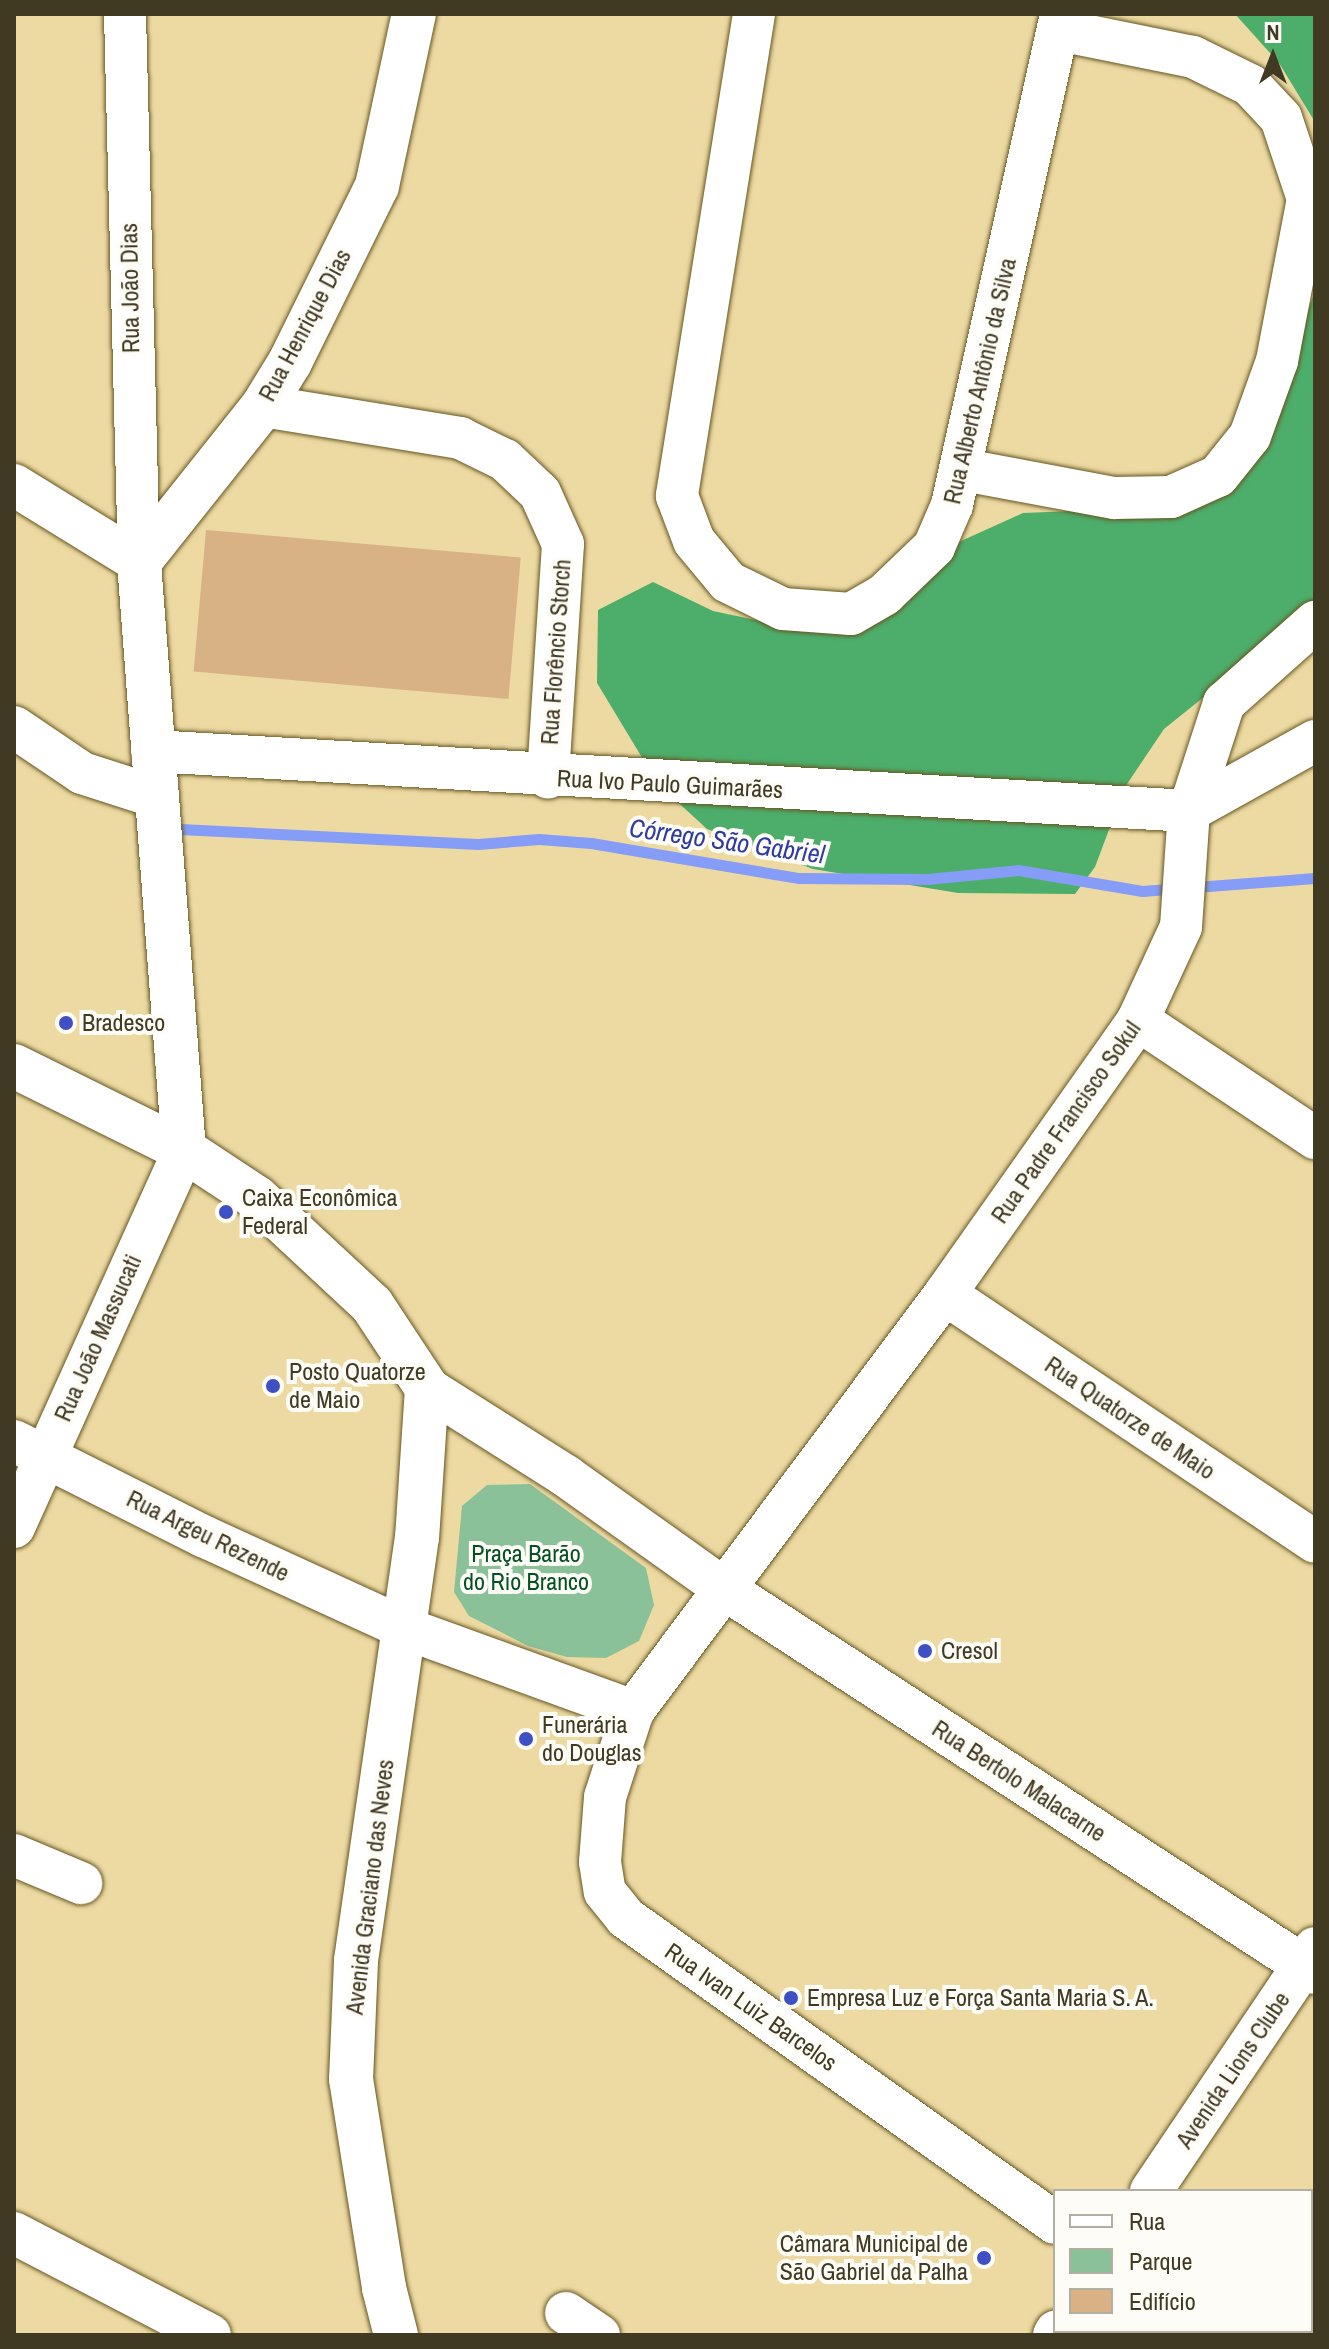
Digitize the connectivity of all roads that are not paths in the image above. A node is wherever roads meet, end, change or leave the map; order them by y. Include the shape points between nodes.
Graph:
1 (125, 14) edge
2 (414, 14) edge
3 (754, 14) edge
4 (1060, 22) edge
5 (1311, 202) edge
6 (263, 406) junction
7 (964, 470) junction
8 (14, 485) edge
9 (140, 583) junction
10 (1315, 622) edge
11 (14, 727) edge
12 (1315, 741) edge
13 (152, 751) junction
14 (548, 778) junction
15 (153, 796) junction
16 (1189, 811) junction
17 (1138, 1020) junction
18 (14, 1066) edge
19 (1315, 1138) edge
20 (184, 1150) junction
21 (945, 1294) junction
22 (427, 1388) junction
23 (30, 1449) edge
24 (14, 1527) edge
25 (1315, 1542) edge
26 (723, 1588) junction
27 (404, 1628) junction
28 (633, 1711) junction
29 (14, 1855) edge
30 (81, 1883) dead end
31 (1311, 1962) edge
32 (1152, 2189) edge
33 (1053, 2222) edge
34 (14, 2233) edge
35 (210, 2335) edge
36 (396, 2335) edge

1 - 9 street, Rua João Dias
2 - 6 main road, Rua Henrique Dias via 377,186
3 - 7 street, Rua Alberto Antônio da Silva via 677,496 694,541 728,582 783,609 851,614 885,594 934,547
4 - 5 street via 1193,57 1250,85 1281,118
4 - 7 street, Rua Alberto Antônio da Silva
5 - 7 street via 1277,361 1250,436 1218,476 1171,497 1114,498
6 - 9 main road, Rua Henrique Dias
6 - 14 street, Rua Florêncio Storch via 460,438 505,460 540,493 563,544
8 - 9 street
9 - 13 main road, Rua João Dias
10 - 16 street, Rua Padre Francisco Sokul via 1224,703
11 - 15 street via 82,773
12 - 16 street
13 - 14 street, Rua Ivo Paulo Guimarães
13 - 15 main road, Rua João Dias
14 - 16 street, Rua Ivo Paulo Guimarães
15 - 20 main road, Rua João Dias
16 - 17 street, Rua Padre Francisco Sokul via 1185,913
17 - 19 street
17 - 21 street, Rua Padre Francisco Sokul
18 - 20 main road
20 - 22 main road via 257,1198 313,1245 372,1305
20 - 23 street, Rua João Massucati
21 - 25 street, Rua Quatorze de Maio
21 - 26 street, Rua Padre Francisco Sokul
22 - 26 street via 566,1476
22 - 27 main road via 417,1537
23 - 24 street, Rua João Massucati
23 - 27 street, Rua Argeu Rezende
26 - 28 street
26 - 31 street, Rua Bertolo Malacarne
27 - 28 street
27 - 36 main road, Avenida Graciano das Neves via 356,1961 351,2079
28 - 33 street, Rua Ivan Luiz Barcelos via 605,1797 600,1862 605,1892 626,1918
29 - 30 street
31 - 32 street, Avenida Lions Clube
34 - 35 street

